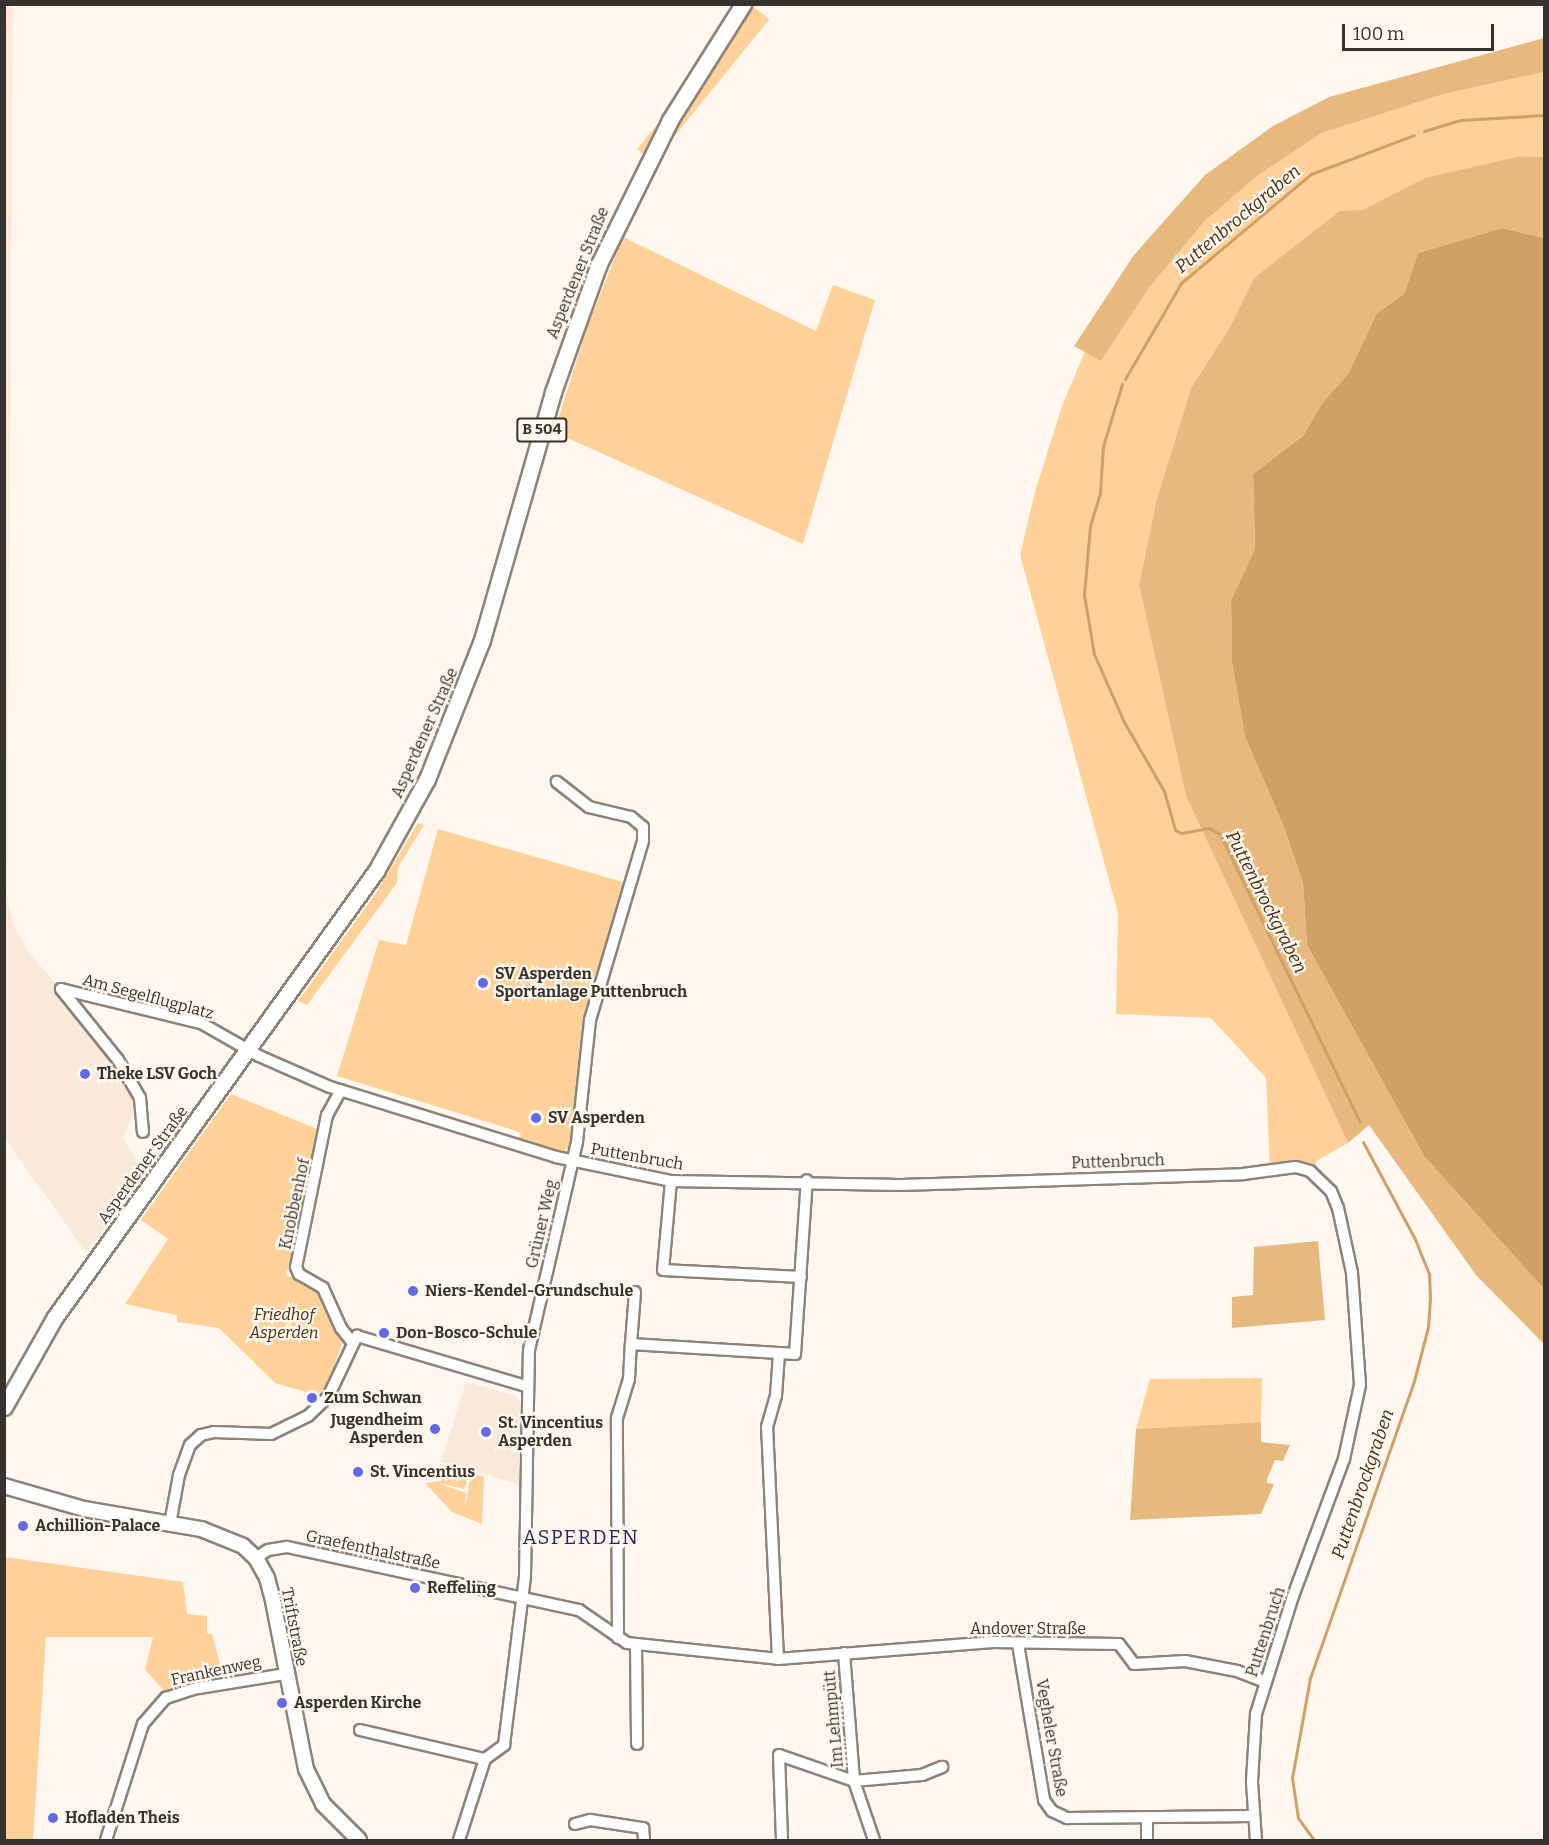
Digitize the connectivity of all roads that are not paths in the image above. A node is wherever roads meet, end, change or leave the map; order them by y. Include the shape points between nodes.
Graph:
1 (743, 4) edge
2 (557, 782) dead end
3 (249, 1050) junction
4 (341, 1090) junction
5 (144, 1132) dead end
6 (572, 1161) junction
7 (807, 1180) junction
8 (671, 1181) junction
9 (801, 1277) junction
10 (634, 1292) dead end
11 (352, 1342) junction
12 (631, 1344) junction
13 (779, 1353) junction
14 (526, 1386) junction
15 (4, 1407) edge
16 (4, 1486) edge
17 (170, 1524) junction
18 (256, 1558) junction
19 (521, 1598) junction
20 (618, 1638) junction
21 (636, 1644) junction
22 (1018, 1644) junction
23 (844, 1653) junction
24 (778, 1659) junction
25 (286, 1674) junction
26 (1265, 1682) junction
27 (360, 1730) dead end
28 (637, 1744) dead end
29 (485, 1759) junction
30 (942, 1767) dead end
31 (854, 1781) junction
32 (1252, 1816) junction
33 (1147, 1817) junction
34 (575, 1824) dead end
35 (106, 1840) edge
36 (359, 1840) edge
37 (459, 1840) edge
38 (644, 1840) edge
39 (782, 1840) edge
40 (874, 1840) edge
41 (1147, 1840) edge
42 (1256, 1840) edge

1 - 3 main road, Asperdener Straße / B 504 via 670,120 598,266 553,392 482,640 427,779 376,871
2 - 6 street, Grüner Weg via 589,807 631,817 643,827 643,841 590,1020
3 - 4 street, Puttenbruch
3 - 5 street, Am Segelflugplatz via 201,1023 61,989 118,1060 140,1098
3 - 15 main road, Asperdener Straße / B 504 via 55,1317
4 - 6 street, Puttenbruch
4 - 11 street, Knobbenhof via 327,1115 296,1267 299,1274 323,1288 341,1328
6 - 8 street, Puttenbruch
6 - 14 street, Grüner Weg via 538,1305
7 - 8 street, Puttenbruch
7 - 9 street
7 - 26 street, Puttenbruch via 837,1185 901,1185 1243,1174 1296,1167 1323,1181 1338,1208 1352,1273 1360,1384 1344,1459
8 - 9 street via 663,1270
9 - 13 street via 795,1354
10 - 12 street
11 - 14 street via 357,1336 367,1337
11 - 17 street via 328,1397 308,1416 271,1434 214,1432 201,1435 190,1445 179,1475
12 - 13 street
12 - 20 street via 628,1379 617,1418
13 - 24 street via 776,1396 767,1427
14 - 19 street, Grüner Weg via 528,1530
16 - 17 street via 74,1506
17 - 18 street via 225,1536
18 - 19 street, Graefenthalstraße via 268,1550 287,1547
18 - 25 street, Triftstraße via 267,1578
19 - 20 street, Andover Straße via 579,1610
19 - 29 street, Grüner Weg via 504,1745
20 - 21 street, Andover Straße
21 - 24 street, Andover Straße
21 - 28 street
22 - 23 street, Andover Straße
22 - 26 street, Andover Straße via 1119,1644 1134,1664 1195,1663
22 - 33 street, Vegheler Straße via 1047,1805 1067,1818
23 - 24 street, Andover Straße
23 - 31 street, Im Lehmpütt
25 - 35 street, Frankenweg via 193,1689 166,1698 143,1724
25 - 36 street, Triftstraße via 300,1749 313,1784 334,1818
26 - 32 street, Puttenbruch via 1252,1746
27 - 29 street
29 - 37 street, Grüner Weg
30 - 31 street, Im Lehmpütt via 922,1775
31 - 39 street, Im Lehmpütt via 779,1755
31 - 40 street, Im Lehmpütt
32 - 33 street, Vegheler Straße
32 - 42 street, Puttenbruch
33 - 41 street
34 - 38 street via 590,1820 644,1828

